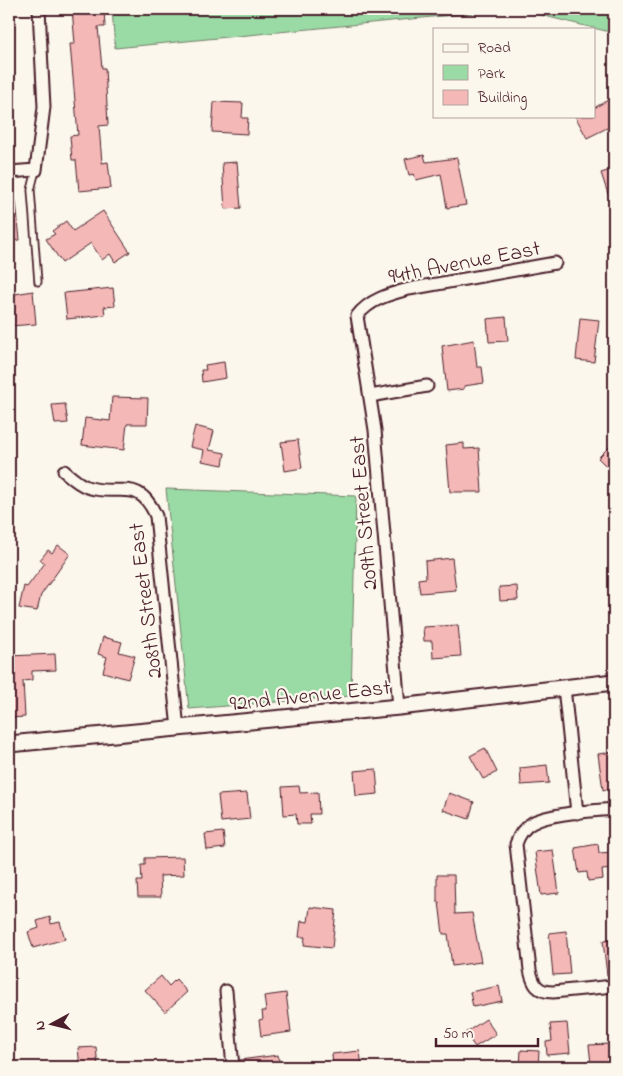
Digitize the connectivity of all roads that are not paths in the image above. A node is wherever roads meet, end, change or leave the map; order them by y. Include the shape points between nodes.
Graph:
1 (39, 9) edge
2 (36, 170) junction
3 (9, 172) edge
4 (555, 263) dead end
5 (38, 282) dead end
6 (357, 316) joint
7 (427, 386) dead end
8 (370, 396) junction
9 (64, 471) dead end
10 (614, 682) edge
11 (564, 687) junction
12 (399, 707) junction
13 (178, 729) junction
14 (9, 744) edge
15 (614, 809) edge
16 (577, 813) junction
17 (614, 986) edge
18 (226, 991) dead end
19 (233, 1067) edge

1 - 2 street via 44,107
2 - 3 street
2 - 5 lane via 31,190
4 - 6 street, 94th Avenue East via 386,295 362,309
6 - 8 street, 209th Street East
7 - 8 street
8 - 12 street, 209th Street East
9 - 13 street, 208th Street East via 87,487 141,494 156,516
10 - 11 street, 92nd Avenue East
11 - 12 street, 92nd Avenue East
11 - 16 street
12 - 13 street, 92nd Avenue East
13 - 14 street, 92nd Avenue East
15 - 16 street
16 - 17 street via 532,822 520,834 516,844 530,970 538,989 545,992
18 - 19 street

